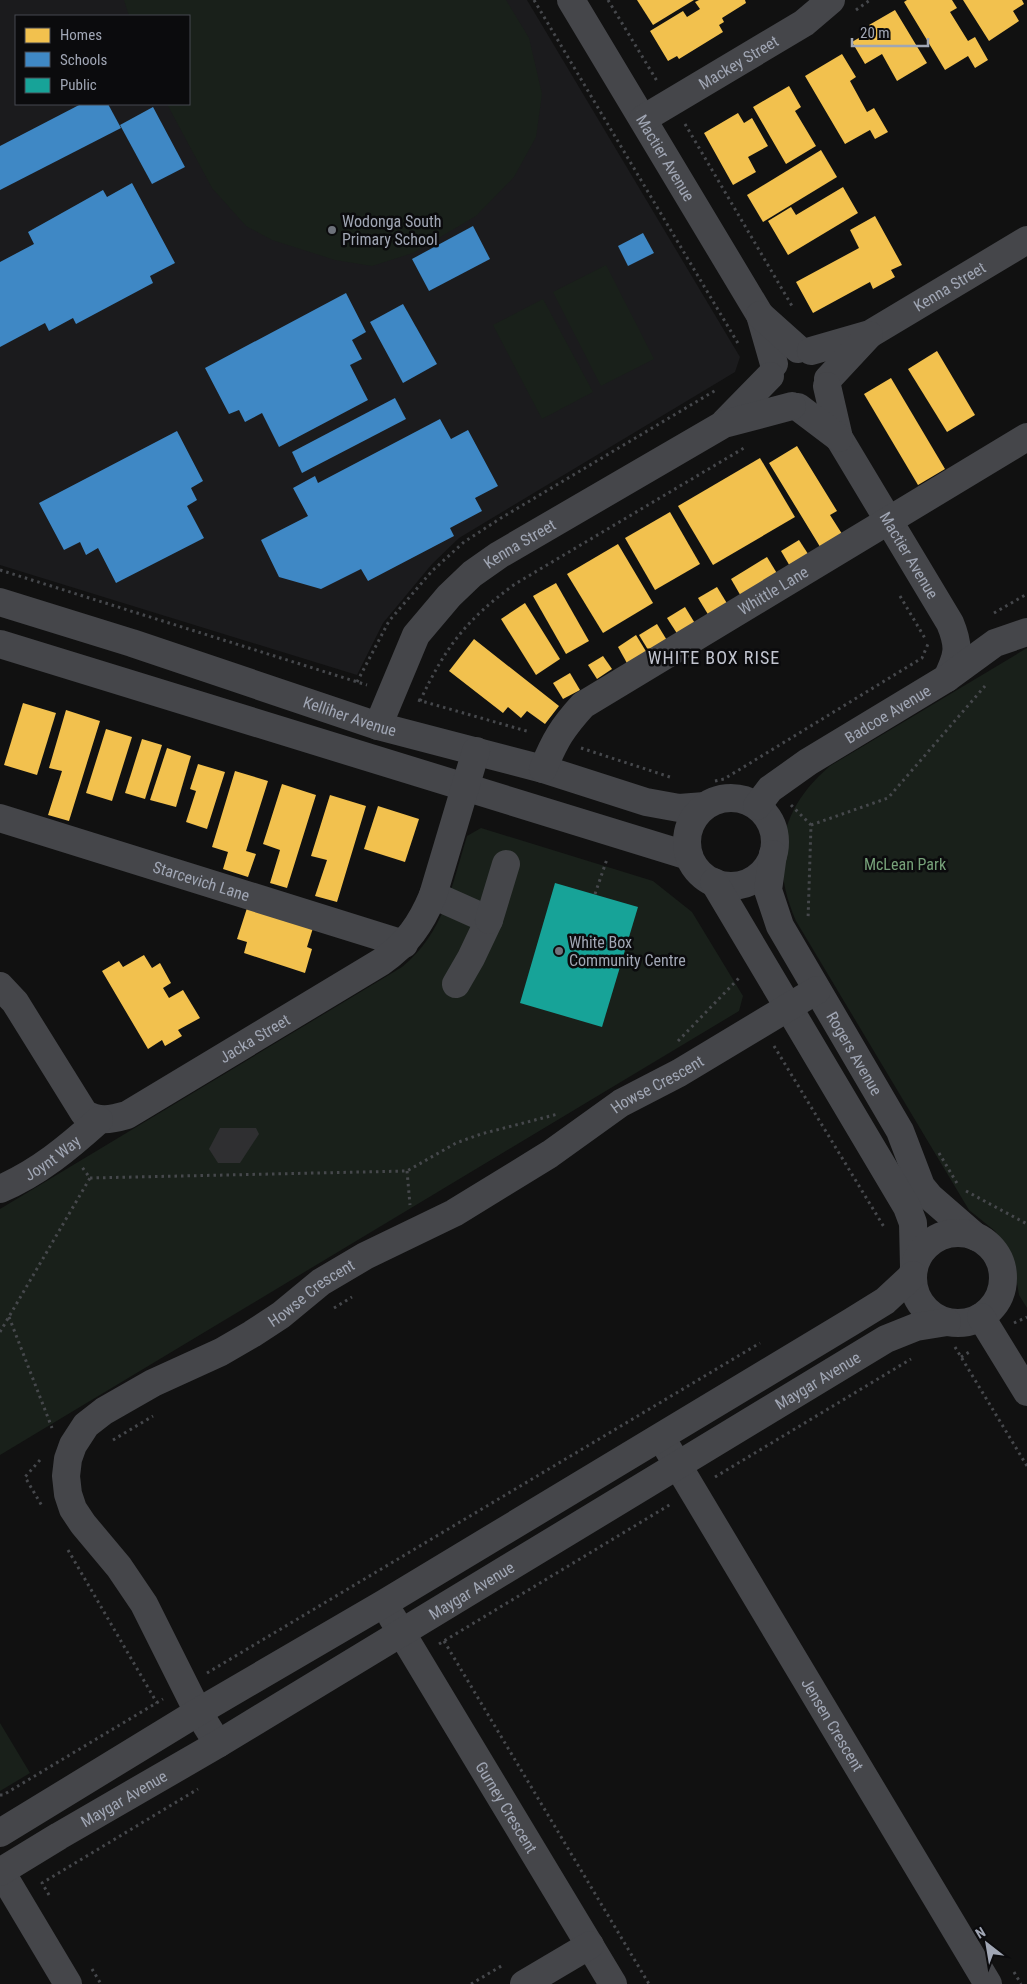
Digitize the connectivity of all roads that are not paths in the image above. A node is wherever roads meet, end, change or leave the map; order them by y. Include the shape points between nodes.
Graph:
1 (572, 0) edge
2 (831, 0) edge
3 (643, 119) junction
4 (1027, 240) edge
5 (760, 315) junction
6 (870, 334) junction
7 (804, 350) junction
8 (772, 370) junction
9 (827, 382) junction
10 (795, 406) junction
11 (724, 424) junction
12 (1027, 437) edge
13 (839, 438) junction
14 (889, 520) junction
15 (0, 602) edge
16 (1027, 632) edge
17 (0, 644) edge
18 (947, 678) junction
19 (378, 726) junction
20 (476, 751) junction
21 (543, 769) junction
22 (465, 787) junction
23 (707, 794) junction
24 (764, 798) junction
25 (0, 818) edge
26 (773, 854) junction
27 (689, 856) junction
28 (506, 864) dead end
29 (714, 882) junction
30 (434, 895) junction
31 (489, 920) junction
32 (404, 944) junction
33 (456, 984) dead end
34 (0, 986) edge
35 (817, 990) junction
36 (788, 1006) junction
37 (99, 1120) junction
38 (0, 1189) edge
39 (976, 1237) junction
40 (914, 1271) junction
41 (982, 1317) junction
42 (947, 1334) junction
43 (1027, 1392) edge
44 (660, 1437) junction
45 (678, 1465) junction
46 (383, 1604) junction
47 (402, 1632) junction
48 (198, 1712) junction
49 (218, 1744) junction
50 (0, 1833) edge
51 (0, 1871) edge
52 (590, 1945) junction
53 (68, 1984) edge
54 (524, 1984) edge
55 (613, 1984) edge
56 (988, 1984) edge

1 - 3 street, Mactier Avenue
2 - 3 street, Mackey Street via 804,23
3 - 5 street, Mactier Avenue
4 - 6 street, Kenna Street
5 - 7 street, Mactier Avenue
5 - 8 street, Mactier Avenue
6 - 7 street, Kenna Street
6 - 9 street, Kenna Street
7 - 8 street via 788,351 780,356
7 - 9 street via 820,358 826,368
8 - 10 street via 771,386 776,395 783,402
8 - 11 street, Kenna Street
9 - 10 street via 816,401
9 - 13 street, Mactier Avenue
10 - 11 street, Kenna Street
10 - 13 street, Mactier Avenue
11 - 19 street, Kenna Street via 499,555 472,574 416,635
12 - 14 street, Whittle Lane
13 - 14 street, Mactier Avenue
14 - 18 street, Mactier Avenue via 957,639 957,657
14 - 21 street, Whittle Lane via 584,706 567,722 555,740
15 - 19 street, Kelliher Avenue via 132,642
16 - 18 street, Badcoe Avenue via 995,643
17 - 22 street, Kelliher Avenue
18 - 24 street, Badcoe Avenue via 808,762
19 - 20 street, Kelliher Avenue
20 - 21 street, Kelliher Avenue
20 - 22 street, Jacka Street
21 - 23 street, Kelliher Avenue via 646,802 679,808
22 - 27 street, Kelliher Avenue
22 - 30 street, Jacka Street
23 - 24 street via 717,800
23 - 27 street via 689,828
24 - 26 street via 773,828
25 - 32 street, Starcevich Lane
26 - 29 street via 756,878 728,886
26 - 35 street, Rogers Avenue via 768,890 780,926
27 - 29 street via 703,876
28 - 31 street
29 - 36 street, Rogers Avenue
30 - 31 street
30 - 32 street, Jacka Street
31 - 33 street
32 - 37 street, Jacka Street via 381,962 127,1115
34 - 37 street via 15,1002 84,1112
35 - 36 street, Howse Crescent
35 - 39 street, Rogers Avenue via 900,1131 921,1186
36 - 40 street, Rogers Avenue via 907,1208 913,1223
36 - 48 street, Howse Crescent via 678,1073 621,1103 550,1154 483,1196 321,1282 252,1334 153,1383 86,1425 68,1459 66,1476 73,1509 144,1604
37 - 38 street, Joynt Way via 32,1174
39 - 40 street via 961,1233 932,1241 921,1252
39 - 41 street, Rogers Avenue via 988,1244 1002,1268 1000,1296
40 - 42 street, Rogers Avenue via 914,1287 922,1304
40 - 44 street, Maygar Avenue via 885,1301
41 - 42 street via 959,1323
41 - 43 street
42 - 45 street, Maygar Avenue via 916,1326 886,1339
44 - 45 street, Jensen Crescent
44 - 46 street, Maygar Avenue
45 - 47 street, Maygar Avenue
45 - 56 street, Jensen Crescent
46 - 47 street, Gurney Crescent
46 - 48 street, Maygar Avenue
47 - 49 street, Maygar Avenue
47 - 52 street, Gurney Crescent
48 - 49 street, Howse Crescent
48 - 50 street, Maygar Avenue
49 - 51 street, Maygar Avenue
51 - 53 street
52 - 54 street
52 - 55 street, Gurney Crescent

